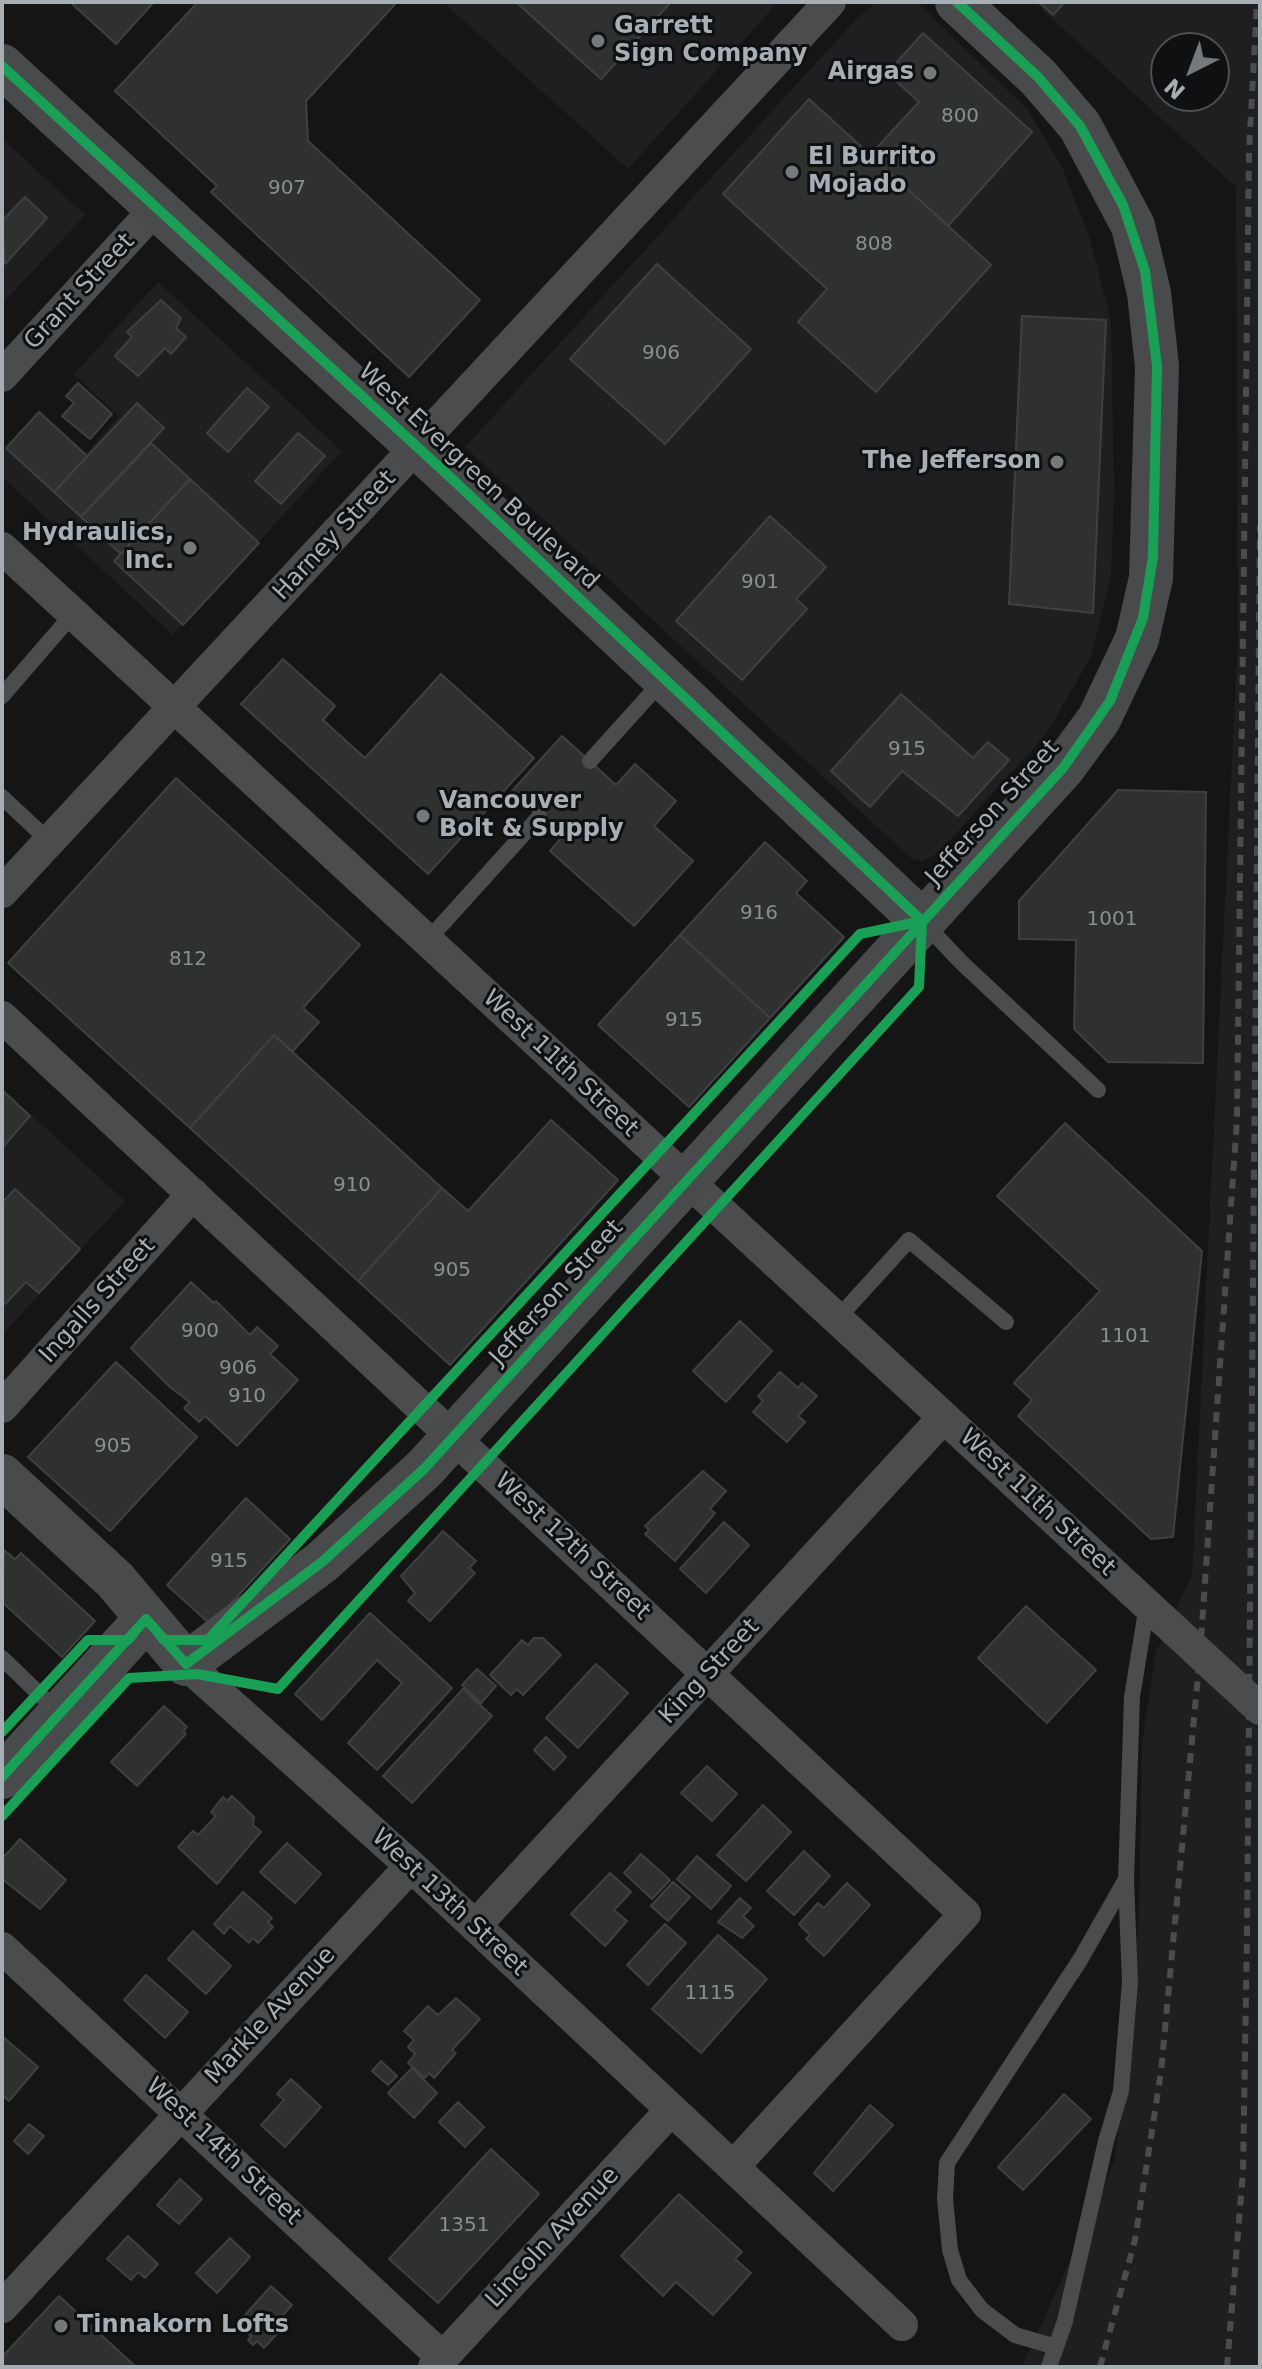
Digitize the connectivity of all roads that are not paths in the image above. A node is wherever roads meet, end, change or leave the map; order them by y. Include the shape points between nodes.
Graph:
1 (830, 2) edge
2 (957, 2) edge
3 (2, 66) edge
4 (157, 207) junction
5 (2, 376) edge
6 (418, 448) junction
7 (2, 548) edge
8 (73, 614) junction
9 (664, 678) junction
10 (2, 696) edge
11 (174, 707) junction
12 (590, 761) dead end
13 (2, 797) edge
14 (539, 817) dead end
15 (49, 841) junction
16 (2, 892) edge
17 (922, 921) junction
18 (427, 941) junction
19 (2, 1017) edge
20 (1098, 1090) dead end
21 (687, 1180) junction
22 (193, 1194) junction
23 (837, 1319) junction
24 (1006, 1322) dead end
25 (2, 1407) edge
26 (944, 1417) junction
27 (454, 1436) junction
28 (6, 1487) edge
29 (1147, 1605) junction
30 (146, 1619) junction
31 (2, 1658) edge
32 (186, 1664) junction
33 (707, 1674) junction
34 (1260, 1709) edge
35 (60, 1714) junction
36 (2, 1777) edge
37 (411, 1866) junction
38 (1126, 1880) junction
39 (475, 1926) junction
40 (2, 1948) edge
41 (671, 2110) junction
42 (181, 2112) junction
43 (733, 2167) junction
44 (2, 2307) edge
45 (902, 2325) dead end
46 (1056, 2347) junction
47 (438, 2362) edge
48 (1049, 2367) edge

1 - 6 street, Harney Street
2 - 17 street, Jefferson Street via 1067,108 1103,164 1133,226 1156,339 1155,534 1143,618 1099,719 1063,768
3 - 4 street, West Evergreen Boulevard
4 - 5 street, Grant Street
4 - 6 street, West Evergreen Boulevard
6 - 9 street, West Evergreen Boulevard
6 - 11 street, Harney Street
7 - 8 street, West 11th Street
8 - 10 lane
8 - 11 street, West 11th Street
9 - 12 lane
9 - 17 street, West Evergreen Boulevard
11 - 15 street, Harney Street
11 - 18 street, West 11th Street
13 - 15 lane
14 - 18 lane
15 - 16 street, Harney Street
17 - 20 lane
17 - 21 street, Jefferson Street
18 - 21 street, West 11th Street
19 - 22 street, West 12th Street
21 - 23 street, West 11th Street
21 - 27 street, Jefferson Street
22 - 25 street, Ingalls Street
22 - 27 street, West 12th Street
23 - 24 lane via 909,1240
23 - 26 street, West 11th Street
26 - 29 street, West 11th Street
26 - 33 street, King Street
27 - 32 street, Jefferson Street via 322,1562
27 - 33 street, West 12th Street
28 - 30 street, West 13th Street via 115,1580
29 - 34 street, West 11th Street
29 - 38 lane via 1132,1697
30 - 32 street, West 13th Street
30 - 35 street
31 - 35 lane
32 - 37 street, West 13th Street
33 - 39 street, King Street
33 - 43 street, West 12th Street via 965,1914
35 - 36 street
37 - 39 street, West 13th Street
37 - 42 street, Markle Avenue
38 - 46 lane via 1130,1982 1121,2091
38 - 46 lane via 947,2163 950,2250 959,2280 982,2310 1015,2335
39 - 41 street, West 13th Street
40 - 42 street, West 14th Street
41 - 43 street, West 13th Street
41 - 47 street, Lincoln Avenue
42 - 44 street, Markle Avenue
42 - 47 street, West 14th Street
43 - 45 street, West 13th Street
46 - 48 lane

